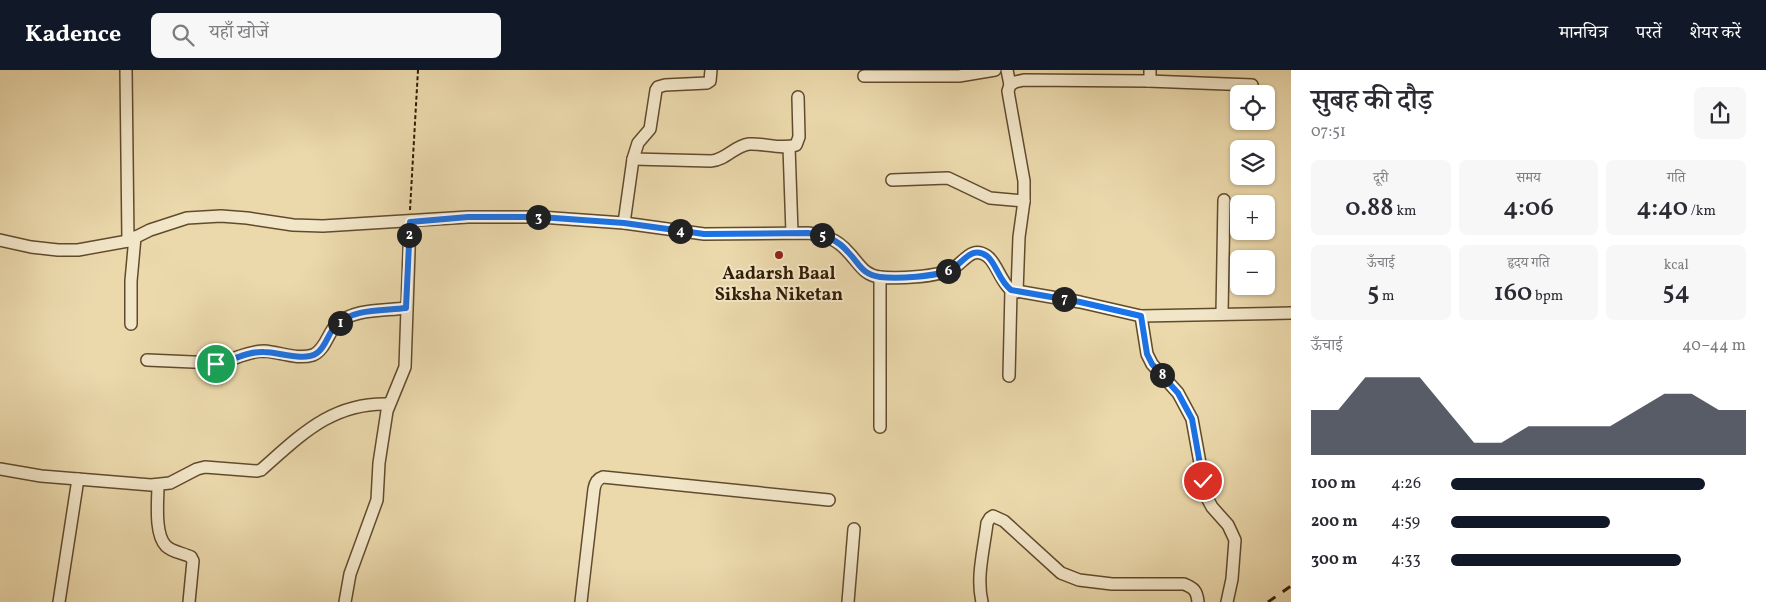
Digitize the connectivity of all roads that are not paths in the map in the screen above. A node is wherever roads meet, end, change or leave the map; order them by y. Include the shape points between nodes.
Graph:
1 (126, 70) edge
2 (711, 70) edge
3 (995, 70) edge
4 (1007, 70) edge
5 (864, 76) dead end
6 (1149, 76) edge
7 (1010, 85) junction
8 (1252, 85) dead end
9 (798, 97) dead end
10 (790, 147) junction
11 (633, 159) junction
12 (892, 180) dead end
13 (1224, 200) dead end
14 (1024, 201) junction
15 (410, 222) junction
16 (624, 223) junction
17 (792, 233) junction
18 (132, 239) junction
19 (0, 240) edge
20 (880, 277) junction
21 (1014, 291) junction
22 (406, 308) junction
23 (1291, 313) edge
24 (1222, 314) junction
25 (1141, 316) junction
26 (131, 324) dead end
27 (147, 360) dead end
28 (1009, 376) dead end
29 (389, 404) junction
30 (880, 427) dead end
31 (0, 469) edge
32 (78, 479) junction
33 (158, 485) junction
34 (829, 500) dead end
35 (854, 529) dead end
36 (59, 602) edge
37 (189, 602) edge
38 (345, 602) edge
39 (581, 602) edge
40 (848, 602) edge
41 (982, 602) edge
42 (1198, 602) edge
43 (1227, 602) edge

1 - 18 street
2 - 11 street via 707,83 658,87 650,129 638,143
3 - 5 street via 959,76
4 - 7 street
6 - 7 street via 1024,80
6 - 8 street
7 - 14 street
9 - 10 street via 800,137 796,145
10 - 11 street via 750,144 719,161 710,162
10 - 17 street
11 - 16 street
12 - 14 street via 948,178 990,198
13 - 24 street
14 - 21 street
15 - 16 street via 468,217 531,217
15 - 18 street via 324,226 202,217 170,222
15 - 22 street
16 - 17 street via 704,234
17 - 20 street via 823,235 835,240 866,273
18 - 19 street via 99,247 58,250
18 - 26 street
20 - 21 street via 945,272 968,255 980,254 992,261 999,277
20 - 30 street
21 - 25 street
21 - 28 street
22 - 27 street via 348,317 336,325 317,353 310,356 252,352 216,364
22 - 29 street via 405,367
23 - 24 street
24 - 25 street
25 - 43 street via 1147,354 1178,393 1192,419 1206,496 1235,540
29 - 33 street via 355,406 328,416 261,470 205,466 170,483
29 - 38 street via 377,500 350,574
31 - 32 street
32 - 33 street
32 - 36 street
33 - 37 street via 159,532 163,542 193,561
34 - 39 street via 600,478 594,489
35 - 40 street
41 - 42 street via 980,574 987,524 993,516 1004,521 1061,573 1097,584 1184,584 1193,588

